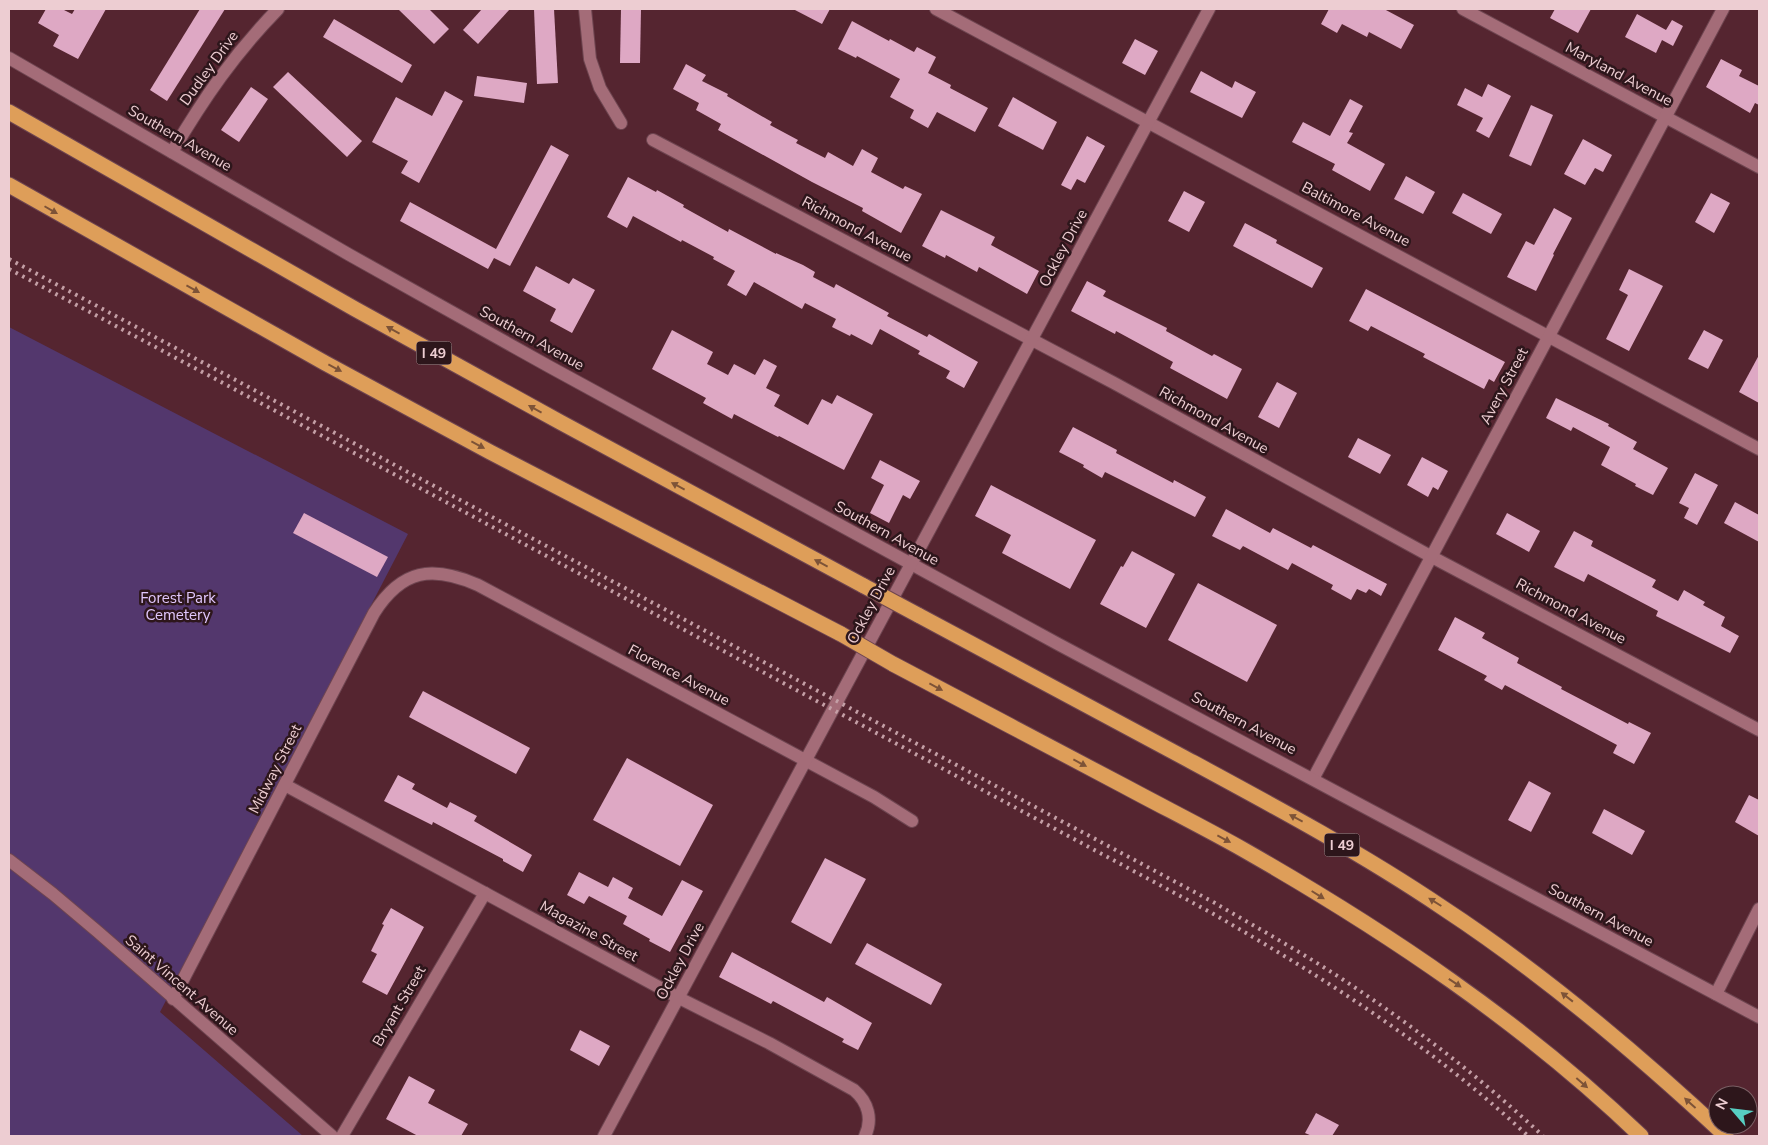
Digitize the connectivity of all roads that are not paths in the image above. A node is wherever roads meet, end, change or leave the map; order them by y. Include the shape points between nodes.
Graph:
1 (278, 9) edge
2 (585, 9) edge
3 (936, 9) edge
4 (1209, 9) edge
5 (1463, 9) edge
6 (1723, 9) edge
7 (9, 58) edge
8 (9, 112) edge
9 (1666, 118) junction
10 (1148, 122) junction
11 (621, 123) dead end
12 (653, 140) dead end
13 (172, 152) junction
14 (1759, 167) edge
15 (9, 185) edge
16 (1549, 336) junction
17 (1032, 340) junction
18 (1759, 449) edge
19 (1432, 557) junction
20 (911, 564) junction
21 (425, 574) joint
22 (1759, 730) edge
23 (805, 761) junction
24 (1312, 778) junction
25 (284, 785) junction
26 (912, 821) dead end
27 (9, 860) edge
28 (485, 893) junction
29 (1759, 908) edge
30 (1716, 994) junction
31 (679, 998) junction
32 (173, 999) junction
33 (1759, 1017) edge
34 (332, 1136) edge
35 (342, 1136) edge
36 (604, 1136) edge
37 (866, 1136) edge
38 (1641, 1136) edge
39 (1726, 1136) edge

1 - 13 street, Dudley Drive via 216,81
2 - 11 street via 590,59 600,88
3 - 10 street, Baltimore Avenue
4 - 10 street, Ockley Drive
5 - 9 street, Maryland Avenue
6 - 9 street, Avery Street
7 - 13 street, Southern Avenue
39 -> 8 highway, I 49, bridge via 1576,1005 1495,943 1318,829 560,422
9 - 14 street, Maryland Avenue
9 - 16 street, Avery Street
10 - 16 street, Baltimore Avenue
10 - 17 street, Ockley Drive
12 - 17 street, Richmond Avenue
13 - 20 street, Southern Avenue via 535,359
15 -> 38 highway, bridge via 490,452 841,634 1243,849 1454,983 1552,1057
16 - 18 street, Baltimore Avenue
16 - 19 street, Avery Street
17 - 19 street, Richmond Avenue
17 - 20 street, Ockley Drive
19 - 22 street, Richmond Avenue
19 - 24 street, Avery Street
20 - 23 street, Ockley Drive
20 - 24 street, Southern Avenue
21 - 23 street, Florence Avenue via 444,573 478,585
21 - 25 street, Midway Street via 395,586 380,602
23 - 26 street, Florence Avenue
23 - 31 street, Ockley Drive
24 - 30 street, Southern Avenue
25 - 28 street, Magazine Street
25 - 32 street, Midway Street
27 - 32 street, Saint Vincent Avenue via 98,932
28 - 31 street, Magazine Street
28 - 35 street, Bryant Street
29 - 30 street
30 - 33 street, Southern Avenue
31 - 36 street, Ockley Drive
31 - 37 street, Magazine Street via 854,1090 865,1102 869,1113
32 - 34 street, Saint Vincent Avenue

